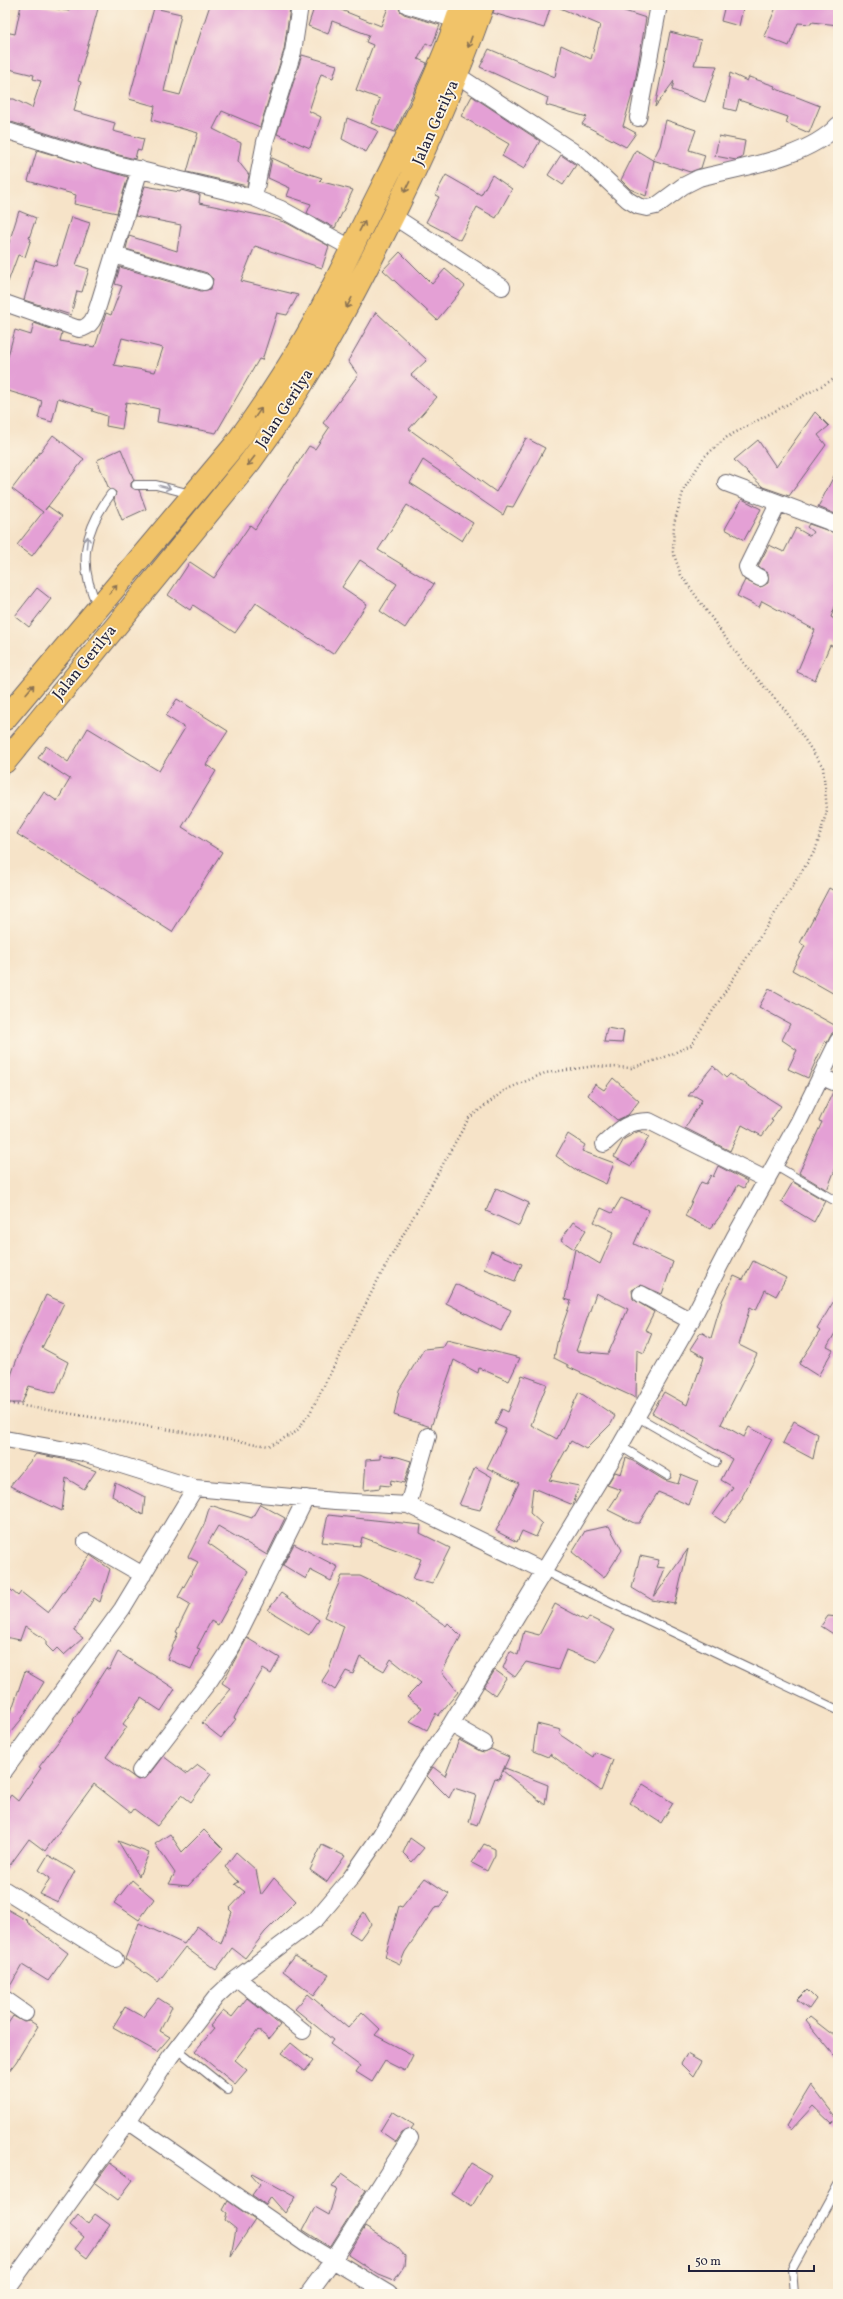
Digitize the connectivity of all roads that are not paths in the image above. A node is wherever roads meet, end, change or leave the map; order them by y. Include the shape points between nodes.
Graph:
1 (300, 5) edge
2 (407, 5) edge
3 (483, 5) edge
4 (660, 5) edge
5 (460, 12) edge
6 (457, 75) junction
7 (638, 118) dead end
8 (838, 125) edge
9 (5, 130) edge
10 (140, 169) junction
11 (254, 198) junction
12 (393, 216) junction
13 (351, 248) junction
14 (114, 255) junction
15 (204, 282) dead end
16 (502, 287) dead end
17 (5, 303) edge
18 (726, 483) dead end
19 (136, 485) dead end
20 (111, 494) dead end
21 (193, 494) junction
22 (778, 504) junction
23 (838, 525) edge
24 (760, 578) dead end
25 (98, 606) junction
26 (116, 624) junction
27 (5, 719) edge
28 (5, 762) edge
29 (838, 1041) edge
30 (822, 1077) junction
31 (838, 1084) edge
32 (604, 1144) dead end
33 (776, 1166) junction
34 (767, 1180) junction
35 (832, 1199) dead end
36 (641, 1294) dead end
37 (691, 1321) junction
38 (636, 1416) junction
39 (428, 1436) dead end
40 (5, 1438) edge
41 (620, 1446) junction
42 (716, 1462) dead end
43 (667, 1475) dead end
44 (196, 1488) junction
45 (306, 1498) junction
46 (408, 1505) junction
47 (86, 1542) dead end
48 (544, 1571) junction
49 (143, 1575) junction
50 (838, 1710) edge
51 (451, 1724) junction
52 (484, 1743) dead end
53 (5, 1770) edge
54 (140, 1771) dead end
55 (5, 1890) edge
56 (115, 1959) dead end
57 (238, 1979) junction
58 (5, 1999) edge
59 (25, 2013) dead end
60 (303, 2031) dead end
61 (177, 2049) junction
62 (228, 2090) dead end
63 (128, 2121) junction
64 (410, 2138) dead end
65 (838, 2185) edge
66 (332, 2260) junction
67 (5, 2292) edge
68 (308, 2294) edge
69 (389, 2294) edge
70 (794, 2294) edge

1 - 11 street via 293,52 265,142
2 - 5 street
3 -> 6 highway, Jalan Gerilya
4 - 7 street
13 -> 5 highway, Jalan Gerilya via 407,137
6 - 8 street via 584,158 628,200 647,208 656,206 683,186 699,178 803,150 831,133
6 -> 12 highway, Jalan Gerilya via 434,131
9 - 10 street
10 - 11 street
10 - 14 street
11 - 13 street via 281,209
12 - 16 street
12 -> 26 highway, Jalan Gerilya via 328,340 281,420 245,468
21 -> 13 highway, Jalan Gerilya via 259,412 304,340
14 - 15 street
14 - 17 street via 93,320 85,328 79,329
18 - 22 street
19 -> 21 lane via 156,485
25 -> 20 lane via 91,593 85,561 88,532
25 -> 21 highway, Jalan Gerilya
22 - 23 street
22 - 24 street via 747,567 749,572
25 - 26 highway
27 -> 25 highway, Jalan Gerilya
26 - 28 highway, Jalan Gerilya
29 - 30 street
30 - 31 street
30 - 33 street
32 - 34 street via 624,1126 636,1121 649,1121
33 - 34 street
33 - 35 lane
34 - 37 street
36 - 37 street
37 - 38 street
38 - 41 street
38 - 42 lane
39 - 46 street
40 - 44 street via 83,1453
41 - 43 lane
41 - 48 street
44 - 45 street
44 - 49 street
45 - 46 street
45 - 54 street via 233,1645 210,1680
46 - 48 street
47 - 49 street
48 - 50 lane
48 - 51 street
49 - 53 street via 57,1700
51 - 52 street
51 - 57 street via 350,1879 318,1918
55 - 56 street
57 - 60 street
57 - 61 street via 216,1997
58 - 59 street
61 - 62 lane
61 - 63 street
63 - 66 street
63 - 67 street
64 - 66 street
65 - 70 lane via 792,2269
66 - 68 street
66 - 69 street

